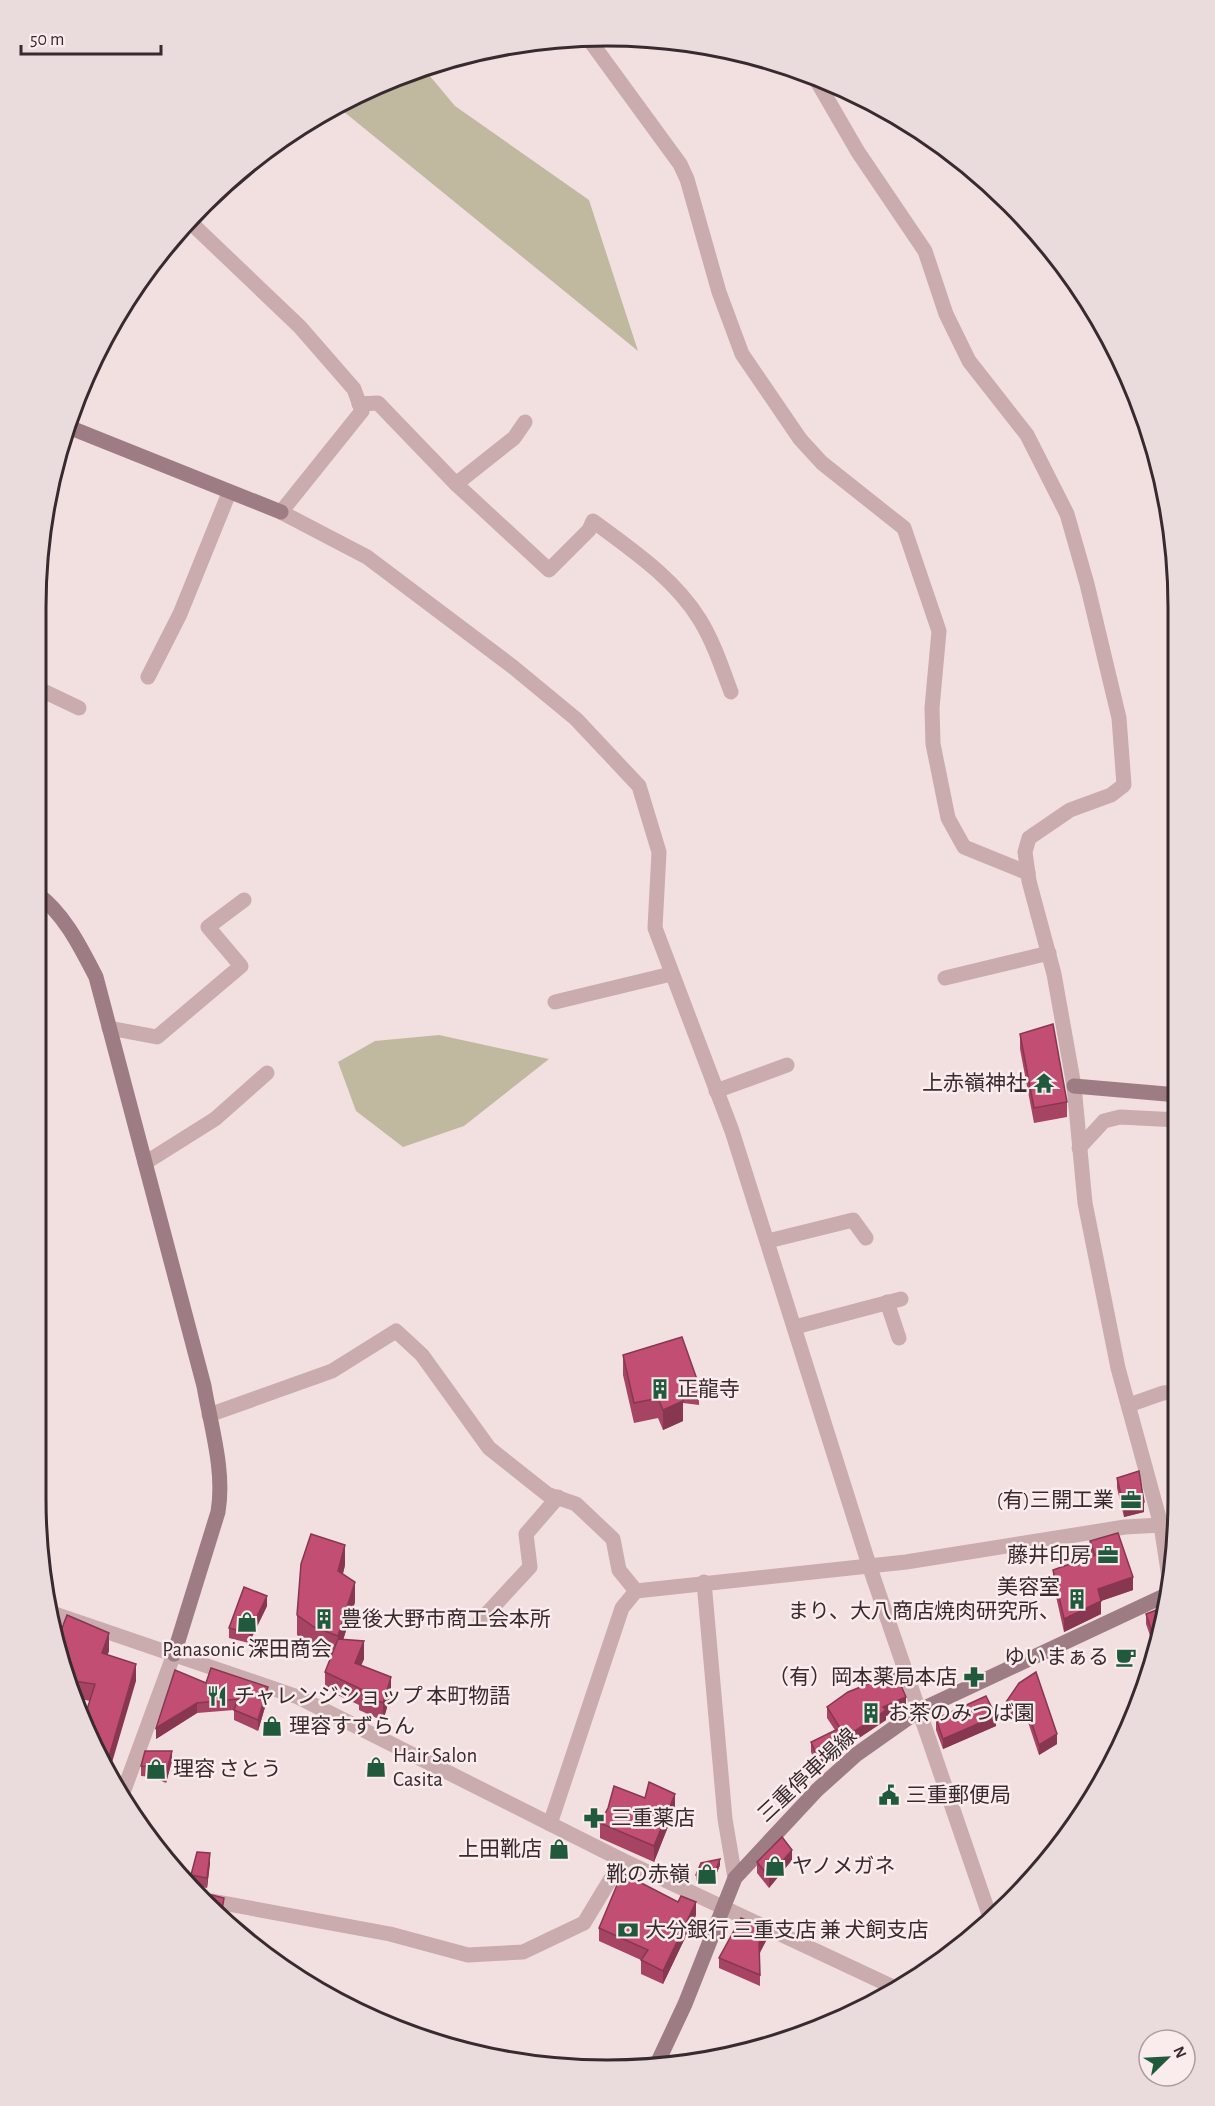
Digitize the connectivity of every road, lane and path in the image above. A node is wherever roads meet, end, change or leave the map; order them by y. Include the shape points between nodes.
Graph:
1 (594, 47) edge
2 (821, 89) edge
3 (196, 227) edge
4 (359, 404) junction
5 (525, 422) dead end
6 (75, 430) edge
7 (456, 484) junction
8 (229, 493) junction
9 (281, 512) junction
10 (148, 678) dead end
11 (46, 692) edge
12 (731, 692) dead end
13 (79, 708) dead end
14 (1028, 873) junction
15 (244, 900) dead end
16 (46, 904) edge
17 (1048, 953) junction
18 (671, 974) junction
19 (945, 978) dead end
20 (555, 1002) dead end
21 (109, 1028) junction
22 (787, 1065) dead end
23 (267, 1073) dead end
24 (1074, 1086) junction
25 (716, 1091) junction
26 (1168, 1094) edge
27 (1168, 1119) edge
28 (1079, 1148) junction
29 (145, 1163) junction
30 (866, 1238) dead end
31 (768, 1241) junction
32 (795, 1328) junction
33 (899, 1338) dead end
34 (1168, 1393) edge
35 (1129, 1405) junction
36 (209, 1415) junction
37 (558, 1497) junction
38 (1161, 1525) junction
39 (1166, 1552) edge
40 (869, 1565) junction
41 (704, 1582) junction
42 (636, 1591) junction
43 (1160, 1598) edge
44 (59, 1615) edge
45 (480, 1621) dead end
46 (174, 1654) junction
47 (918, 1711) junction
48 (126, 1785) edge
49 (550, 1824) junction
50 (622, 1860) junction
51 (735, 1878) junction
52 (219, 1902) edge
53 (723, 1906) junction
54 (988, 1910) edge
55 (887, 1984) edge
56 (660, 2057) edge

1 - 14 street via 680,164 742,354 800,439 822,463 904,528 939,631 933,732 948,818 964,847
2 - 14 street via 858,152 925,251 946,314 969,361 1027,435 1067,514 1087,584 1119,718 1124,785 1111,795 1070,810 1029,838 1025,852
3 - 4 street via 300,327 354,389
4 - 7 street via 378,403
4 - 9 street via 362,411
5 - 7 street via 514,438
6 - 8 street
7 - 12 street via 549,570 589,530 593,521 664,575 700,619
8 - 9 street
8 - 10 street via 180,614
9 - 18 street via 367,557 513,667 576,719 639,786 659,852 655,928
11 - 13 street
14 - 17 street
15 - 21 street via 208,927 241,966 157,1037
16 - 21 street via 81,946 96,977
17 - 19 street
17 - 24 street
18 - 20 street
18 - 25 street
21 - 29 street
22 - 25 street
23 - 29 street via 215,1119
24 - 26 street
24 - 28 street
25 - 31 street
27 - 28 street via 1120,1117 1104,1121
28 - 35 street via 1084,1203
29 - 36 street
30 - 31 street via 853,1220
31 - 32 street
32 - 33 street via 894,1300
32 - 40 street
34 - 35 street
35 - 38 street
36 - 37 street via 332,1371 396,1331 422,1356 489,1448 547,1494
36 - 46 street via 221,1493
37 - 42 street via 576,1504 613,1539 619,1570
37 - 45 street via 526,1534 530,1567
38 - 39 street
38 - 40 street
40 - 41 street
40 - 47 street
41 - 42 street
41 - 51 street via 725,1819
42 - 49 street via 622,1608
43 - 47 street, 三重停車場線
44 - 46 street
46 - 48 street
46 - 49 street via 298,1697
47 - 51 street, 三重停車場線 via 856,1754 786,1821
47 - 54 street
49 - 50 street
50 - 52 street via 584,1923 523,1952 468,1955 390,1934
50 - 53 street
51 - 53 street, 三重停車場線
53 - 55 street
53 - 56 street, 三重停車場線

